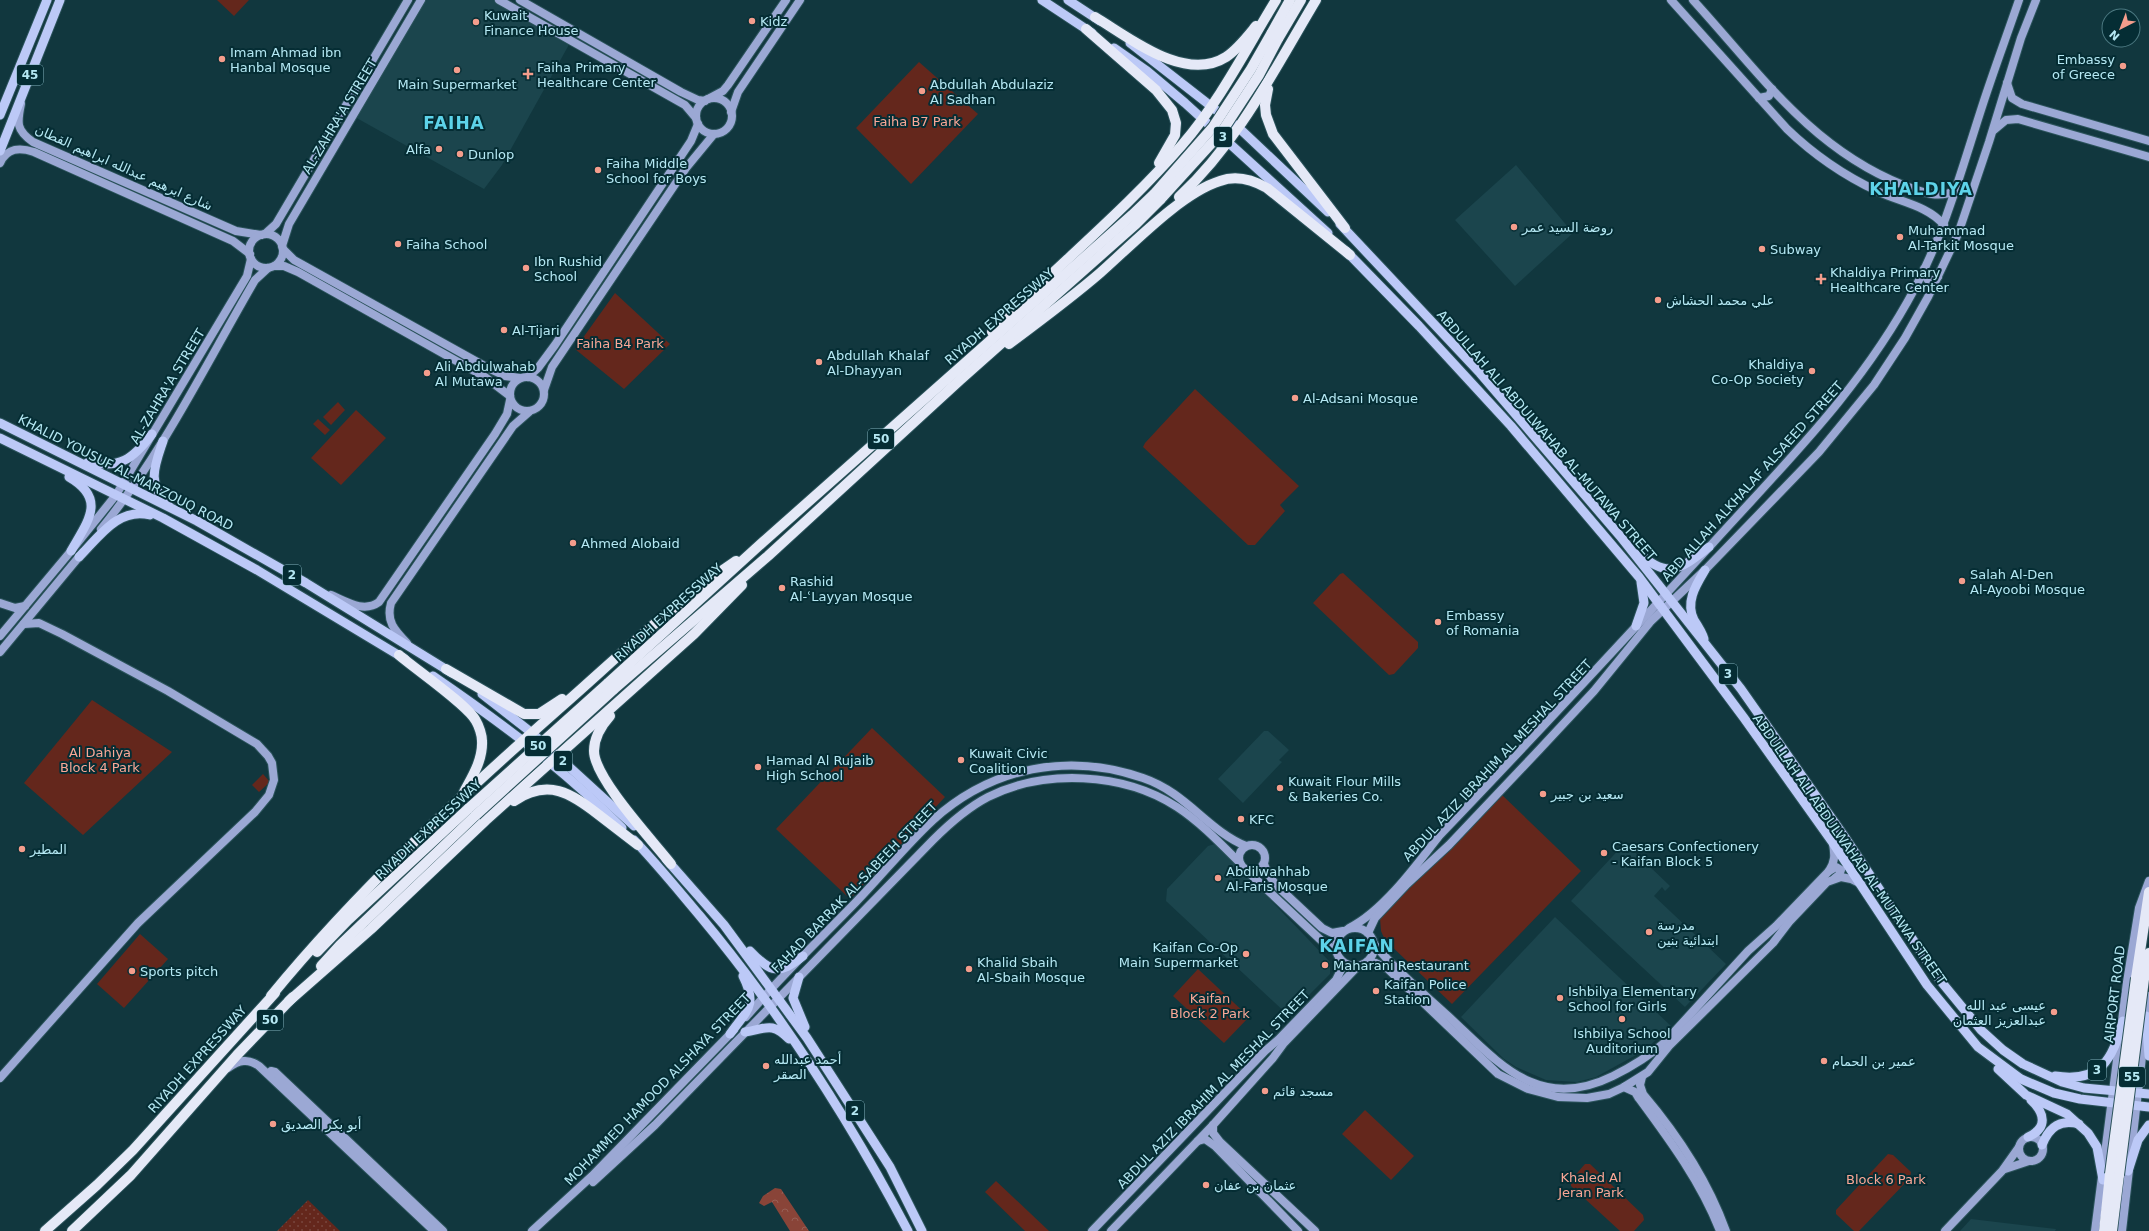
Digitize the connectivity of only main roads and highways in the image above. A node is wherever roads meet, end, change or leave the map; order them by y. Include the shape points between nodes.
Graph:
1 (47, 0) edge
2 (60, 0) edge
3 (408, 0) edge
4 (421, 0) edge
5 (498, 0) edge
6 (520, 0) edge
7 (786, 0) edge
8 (800, 0) edge
9 (1042, 0) edge
10 (1068, 0) edge
11 (1290, 0) edge
12 (1301, 0) edge
13 (1316, 0) edge
14 (1671, 0) edge
15 (1692, 0) edge
16 (2019, 0) edge
17 (2036, 0) edge
18 (1275, 2) edge
19 (1095, 17) junction
20 (2013, 17) junction
21 (2029, 18) junction
22 (1086, 29) junction
23 (2008, 33) junction
24 (1275, 37) junction
25 (2021, 38) junction
26 (760, 40) junction
27 (770, 45) junction
28 (610, 51) junction
29 (1284, 52) junction
30 (622, 58) junction
31 (605, 59) junction
32 (618, 66) junction
33 (1229, 80) junction
34 (2007, 82) junction
35 (25, 86) junction
36 (1772, 89) junction
37 (690, 96) junction
38 (1759, 98) junction
39 (1259, 99) junction
40 (706, 100) junction
41 (1783, 102) junction
42 (685, 105) junction
43 (2028, 106) junction
44 (1212, 107) junction
45 (731, 112) junction
46 (0, 114) edge
47 (1773, 114) junction
48 (1203, 119) junction
49 (697, 121) junction
50 (2026, 121) junction
51 (1240, 128) junction
52 (1992, 132) junction
53 (714, 134) junction
54 (2149, 141) edge
55 (1229, 142) junction
56 (37, 143) junction
57 (1183, 144) junction
58 (0, 151) edge
59 (34, 152) junction
60 (62, 154) junction
61 (317, 154) junction
62 (2149, 157) edge
63 (72, 158) junction
64 (327, 159) junction
65 (0, 163) edge
66 (59, 163) junction
67 (69, 167) junction
68 (1210, 167) junction
69 (308, 169) junction
70 (317, 175) junction
71 (1149, 181) junction
72 (1956, 191) junction
73 (1924, 193) junction
74 (1158, 196) junction
75 (185, 208) junction
76 (1921, 208) junction
77 (199, 214) junction
78 (182, 218) junction
79 (195, 224) junction
80 (1944, 225) junction
81 (1345, 228) junction
82 (236, 231) junction
83 (263, 235) junction
84 (1143, 235) junction
85 (233, 241) junction
86 (282, 247) junction
87 (1350, 255) junction
88 (250, 257) junction
89 (272, 267) junction
90 (299, 268) junction
91 (1924, 269) junction
92 (1938, 277) junction
93 (340, 285) junction
94 (1915, 288) junction
95 (353, 292) junction
96 (336, 294) junction
97 (1928, 297) junction
98 (349, 301) junction
99 (583, 302) junction
100 (594, 306) junction
101 (576, 313) junction
102 (586, 318) junction
103 (218, 323) junction
104 (228, 328) junction
105 (211, 336) junction
106 (220, 340) junction
107 (544, 361) junction
108 (963, 365) junction
109 (552, 368) junction
110 (500, 374) junction
111 (524, 377) junction
112 (960, 380) junction
113 (495, 383) junction
114 (544, 390) junction
115 (510, 398) junction
116 (529, 412) junction
117 (0, 423) edge
118 (152, 434) junction
119 (0, 438) edge
120 (163, 441) junction
121 (16, 445) junction
122 (78, 461) junction
123 (123, 484) junction
124 (133, 489) junction
125 (1762, 489) junction
126 (116, 495) junction
127 (126, 499) junction
128 (1773, 499) junction
129 (174, 508) junction
130 (163, 518) junction
131 (433, 525) junction
132 (442, 530) junction
133 (426, 536) junction
134 (1620, 536) junction
135 (435, 541) junction
136 (764, 542) junction
137 (1709, 547) junction
138 (75, 554) junction
139 (768, 556) junction
140 (406, 565) junction
141 (414, 570) junction
142 (1705, 570) junction
143 (54, 572) junction
144 (1639, 577) junction
145 (61, 578) junction
146 (47, 580) junction
147 (306, 583) junction
148 (54, 586) junction
149 (1668, 598) junction
150 (3, 605) edge
151 (25, 606) junction
152 (37, 606) junction
153 (1660, 606) junction
154 (11, 622) junction
155 (24, 624) junction
156 (42, 624) junction
157 (1636, 626) junction
158 (0, 636) edge
159 (410, 646) junction
160 (1707, 648) junction
161 (0, 652) edge
162 (399, 655) junction
163 (446, 669) junction
164 (595, 677) junction
165 (1584, 682) junction
166 (610, 687) junction
167 (631, 691) junction
168 (1594, 691) junction
169 (561, 707) junction
170 (584, 732) junction
171 (532, 733) junction
172 (524, 741) junction
173 (1517, 754) junction
174 (554, 760) junction
175 (503, 761) junction
176 (1527, 763) junction
177 (1507, 764) junction
178 (1042, 767) junction
179 (1517, 773) junction
180 (1130, 774) junction
181 (994, 780) junction
182 (1046, 780) junction
183 (528, 783) junction
184 (1129, 786) junction
185 (981, 787) junction
186 (1000, 792) junction
187 (986, 798) junction
188 (457, 803) junction
189 (473, 812) junction
190 (486, 820) junction
191 (1439, 836) junction
192 (1833, 843) junction
193 (638, 845) junction
194 (1449, 845) junction
195 (1246, 846) junction
196 (1240, 863) junction
197 (671, 864) junction
198 (1264, 864) junction
199 (1246, 870) junction
200 (1832, 875) junction
201 (2149, 881) edge
202 (1861, 884) junction
203 (867, 890) junction
204 (2149, 892) edge
205 (876, 900) junction
206 (856, 902) junction
207 (865, 911) junction
208 (1887, 924) junction
209 (724, 925) junction
210 (1346, 929) junction
211 (1368, 933) junction
212 (1764, 935) junction
213 (1773, 943) junction
214 (1374, 944) junction
215 (1335, 950) junction
216 (2149, 954) edge
217 (803, 956) junction
218 (734, 957) junction
219 (1340, 960) junction
220 (1367, 962) junction
221 (1358, 966) junction
222 (1734, 966) junction
223 (1934, 972) junction
224 (1742, 975) junction
225 (799, 976) junction
226 (2140, 979) junction
227 (772, 989) junction
228 (271, 996) junction
229 (764, 996) junction
230 (2149, 996) edge
231 (778, 997) junction
232 (289, 1001) junction
233 (770, 1005) junction
234 (2146, 1016) junction
235 (2124, 1021) junction
236 (745, 1032) junction
237 (730, 1034) junction
238 (1978, 1047) junction
239 (1265, 1051) junction
240 (2149, 1056) edge
241 (1273, 1058) junction
242 (821, 1059) junction
243 (1644, 1059) junction
244 (2118, 1063) junction
245 (2140, 1064) junction
246 (1653, 1067) junction
247 (815, 1072) junction
248 (2041, 1073) junction
249 (268, 1074) junction
250 (1642, 1077) junction
251 (0, 1078) edge
252 (687, 1078) junction
253 (1603, 1081) junction
254 (1234, 1083) junction
255 (695, 1085) junction
256 (209, 1087) junction
257 (1624, 1087) junction
258 (2114, 1090) junction
259 (1244, 1092) junction
260 (2137, 1093) junction
261 (1223, 1094) junction
262 (1609, 1094) junction
263 (2149, 1094) edge
264 (2026, 1095) junction
265 (1645, 1101) junction
266 (1233, 1103) junction
267 (2113, 1103) junction
268 (2136, 1105) junction
269 (2149, 1107) edge
270 (646, 1120) junction
271 (2149, 1124) edge
272 (655, 1125) junction
273 (1213, 1125) junction
274 (2080, 1125) junction
275 (2109, 1132) junction
276 (2028, 1137) junction
277 (2131, 1138) junction
278 (1198, 1141) junction
279 (2042, 1145) junction
280 (2019, 1147) junction
281 (1170, 1150) junction
282 (1179, 1160) junction
283 (2032, 1161) junction
284 (1156, 1164) junction
285 (2002, 1171) junction
286 (1167, 1172) junction
287 (2115, 1175) junction
288 (886, 1190) junction
289 (1280, 1199) junction
290 (1274, 1207) junction
291 (45, 1231) edge
292 (72, 1231) edge
293 (434, 1231) edge
294 (443, 1231) edge
295 (532, 1231) edge
296 (540, 1231) edge
297 (908, 1231) edge
298 (922, 1231) edge
299 (1092, 1231) edge
300 (1111, 1231) edge
301 (1298, 1231) edge
302 (1315, 1231) edge
303 (1720, 1231) edge
304 (1726, 1231) edge
305 (1945, 1231) edge
306 (2095, 1231) edge
307 (2104, 1231) edge
308 (2112, 1231) edge
309 (2122, 1231) edge

1 - 46 main road, 45
2 - 35 main road, 45
3 - 61 main road, AL-ZAHRA'A STREET
4 - 64 main road, AL-ZAHRA'A STREET
5 - 31 main road
6 - 28 main road
7 - 26 main road
8 - 27 main road
9 - 22 main road, ABDULLAH ALI ABDULWAHAB AL-MUTAWA STREET / 3
10 - 19 main road, ABDULLAH ALI ABDULWAHAB AL-MUTAWA STREET / 3
11 - 24 highway, RIYADH EXPRESSWAY / 50
12 - 24 highway, RIYADH EXPRESSWAY / 50
13 - 29 highway
14 - 38 main road
15 - 36 main road
16 - 20 main road, ABD ALLAH ALKHALAF ALSAEED STREET
17 - 21 main road, ABD ALLAH ALKHALAF ALSAEED STREET
18 - 19 highway via 1236,49 1220,60 1201,66 1178,63 1165,58
18 - 33 highway
19 - 44 main road, ABDULLAH ALI ABDULWAHAB AL-MUTAWA STREET / 3
20 - 21 main road via 2021,22
20 - 23 main road, ABD ALLAH ALKHALAF ALSAEED STREET
21 - 25 main road, ABD ALLAH ALKHALAF ALSAEED STREET
22 - 48 main road, ABDULLAH ALI ABDULWAHAB AL-MUTAWA STREET / 3 via 1147,71
22 - 71 highway via 1156,90 1172,110 1176,135
23 - 25 main road via 2016,30
23 - 72 main road, ABD ALLAH ALKHALAF ALSAEED STREET
24 - 74 highway, RIYADH EXPRESSWAY / 50, bridge via 1213,127
25 - 34 main road, ABD ALLAH ALKHALAF ALSAEED STREET
26 - 27 main road via 763,46
26 - 40 main road via 728,85
27 - 45 main road via 738,92
28 - 30 main road
28 - 31 main road via 610,57
29 - 39 highway
29 - 81 highway via 1266,94 1266,115 1280,145
30 - 32 main road via 617,61
30 - 37 main road
31 - 32 main road
32 - 42 main road
33 - 39 highway via 1228,91 1234,100 1244,105
33 - 44 highway
34 - 43 main road via 2012,98
34 - 52 main road, ABD ALLAH ALKHALAF ALSAEED STREET
35 - 56 main road, شارع ابرهيم عبدالله ابراهيم القطان via 19,129
35 - 58 main road, 45
36 - 38 main road via 1769,96
36 - 41 main road
37 - 40 main road
37 - 42 main road via 690,102
38 - 47 main road
39 - 51 highway
40 - 45 main road via 722,100
40 - 49 main road via 697,110
41 - 47 main road via 1774,105
41 - 73 main road via 1808,126 1850,158 1886,178
42 - 49 main road
43 - 50 main road via 2023,112
43 - 54 main road
44 - 48 highway
44 - 51 main road, ABDULLAH ALI ABDULWAHAB AL-MUTAWA STREET / 3
45 - 53 main road via 731,120 726,129
47 - 76 main road via 1795,137 1839,171 1878,192
48 - 55 main road, ABDULLAH ALI ABDULWAHAB AL-MUTAWA STREET / 3
48 - 57 highway
49 - 53 main road via 704,131
49 - 99 main road via 691,141
50 - 52 main road via 2006,120
50 - 62 main road
51 - 55 highway
51 - 81 main road, ABDULLAH ALI ABDULWAHAB AL-MUTAWA STREET / 3
52 - 92 main road, ABD ALLAH ALKHALAF ALSAEED STREET via 1971,199
53 - 100 main road via 686,168
55 - 68 highway
55 - 87 main road, ABDULLAH ALI ABDULWAHAB AL-MUTAWA STREET / 3 via 1316,220
56 - 59 main road via 32,146
56 - 60 main road, شارع ابرهيم عبدالله ابراهيم القطان
57 - 68 highway via 1196,141 1203,143 1211,154
57 - 71 highway
59 - 65 main road, شارع ابرهيم عبدالله ابراهيم القطان via 25,149 14,150
59 - 66 main road, شارع ابرهيم عبدالله ابراهيم القطان
60 - 63 main road, شارع ابرهيم عبدالله ابراهيم القطان
60 - 66 main road via 64,160
61 - 64 main road via 320,160
61 - 69 main road, AL-ZAHRA'A STREET
63 - 67 main road via 67,162
63 - 75 main road, شارع ابرهيم عبدالله ابراهيم القطان
64 - 70 main road, AL-ZAHRA'A STREET
66 - 67 main road, شارع ابرهيم عبدالله ابراهيم القطان
67 - 78 main road, شارع ابرهيم عبدالله ابراهيم القطان
68 - 84 highway
69 - 70 main road via 316,168
69 - 83 main road, AL-ZAHRA'A STREET via 276,224
70 - 86 main road, AL-ZAHRA'A STREET via 289,224
71 - 108 highway via 1026,297
72 - 73 main road via 1940,196
72 - 80 main road, ABD ALLAH ALKHALAF ALSAEED STREET
73 - 76 main road via 1928,200
74 - 108 highway, RIYADH EXPRESSWAY / 50 via 1132,215
74 - 112 highway, RIYADH EXPRESSWAY / 50 via 1136,224
75 - 77 main road, شارع ابرهيم عبدالله ابراهيم القطان
75 - 78 main road via 188,214
76 - 80 main road via 1938,217
77 - 79 main road via 193,217
77 - 82 main road, شارع ابرهيم عبدالله ابراهيم القطان
78 - 79 main road, شارع ابرهيم عبدالله ابراهيم القطان
79 - 85 main road, شارع ابرهيم عبدالله ابراهيم القطان
80 - 91 main road, ABD ALLAH ALKHALAF ALSAEED STREET
81 - 134 main road, ABDULLAH ALI ABDULWAHAB AL-MUTAWA STREET / 3 via 1480,373
82 - 83 main road, شارع ابرهيم عبدالله ابراهيم القطان
82 - 85 main road via 239,237
83 - 86 main road via 275,237
83 - 88 main road via 253,241
84 - 87 highway via 1192,194 1209,185 1232,178 1244,179 1267,188
84 - 112 highway via 1049,315
85 - 88 main road, شارع ابرهيم عبدالله ابراهيم القطان
86 - 89 main road via 282,257
86 - 90 main road
87 - 144 main road, ABDULLAH ALI ABDULWAHAB AL-MUTAWA STREET / 3 via 1511,426
88 - 89 main road via 257,265
88 - 103 main road, AL-ZAHRA'A STREET via 246,276
89 - 90 main road
89 - 104 main road, AL-ZAHRA'A STREET via 255,280
90 - 93 main road
90 - 96 main road
91 - 92 main road via 1928,280 1936,280
91 - 94 main road, ABD ALLAH ALKHALAF ALSAEED STREET
92 - 97 main road, ABD ALLAH ALKHALAF ALSAEED STREET
93 - 95 main road
93 - 96 main road via 340,291
94 - 97 main road via 1924,285 1929,292
94 - 125 main road, ABD ALLAH ALKHALAF ALSAEED STREET via 1882,345 1858,379 1826,420
95 - 98 main road via 349,295
95 - 110 main road
96 - 98 main road
97 - 128 main road, ABD ALLAH ALKHALAF ALSAEED STREET via 1874,385 1819,452
98 - 113 main road
99 - 100 main road via 587,308
99 - 101 main road
100 - 102 main road
101 - 102 main road via 584,313
101 - 107 main road
102 - 109 main road
103 - 104 main road via 221,329
103 - 105 main road, AL-ZAHRA'A STREET
104 - 106 main road, AL-ZAHRA'A STREET
105 - 106 main road via 217,335
105 - 118 main road, AL-ZAHRA'A STREET
106 - 120 main road, AL-ZAHRA'A STREET
107 - 109 main road via 545,367
107 - 111 main road via 534,374
108 - 136 highway, RIYADH EXPRESSWAY / 50
109 - 114 main road
110 - 111 main road
110 - 113 main road via 501,380
111 - 114 main road via 539,382
111 - 115 main road via 513,384
112 - 139 highway, RIYADH EXPRESSWAY / 50
113 - 115 main road
114 - 116 main road via 542,403 536,410
115 - 116 main road via 518,409
115 - 131 main road via 504,419
116 - 132 main road via 513,426
117 - 122 main road, KHALID YOUSUF AL-MARZOUQ ROAD / 2
118 - 122 main road via 141,449 130,458 115,464
118 - 123 main road, AL-ZAHRA'A STREET
119 - 121 main road, KHALID YOUSUF AL-MARZOUQ ROAD / 2
120 - 124 main road, AL-ZAHRA'A STREET
120 - 129 main road via 155,469 154,484 162,498
121 - 126 main road, KHALID YOUSUF AL-MARZOUQ ROAD / 2
121 - 138 main road via 75,480 87,491 92,501 89,520
122 - 123 main road, KHALID YOUSUF AL-MARZOUQ ROAD / 2
123 - 124 main road, KHALID YOUSUF AL-MARZOUQ ROAD / 2
123 - 126 main road, AL-ZAHRA'A STREET
124 - 127 main road, AL-ZAHRA'A STREET
124 - 129 main road, KHALID YOUSUF AL-MARZOUQ ROAD / 2
125 - 128 main road via 1764,498
125 - 137 main road, ABD ALLAH ALKHALAF ALSAEED STREET
126 - 127 main road, KHALID YOUSUF AL-MARZOUQ ROAD / 2
126 - 138 main road, AL-ZAHRA'A STREET
127 - 130 main road, KHALID YOUSUF AL-MARZOUQ ROAD / 2
127 - 138 main road, AL-ZAHRA'A STREET
128 - 142 main road, ABD ALLAH ALKHALAF ALSAEED STREET
129 - 147 main road, KHALID YOUSUF AL-MARZOUQ ROAD / 2
130 - 138 main road via 139,512 125,515 114,521
130 - 162 main road, KHALID YOUSUF AL-MARZOUQ ROAD / 2 via 258,570
131 - 132 main road via 436,531
131 - 133 main road
132 - 135 main road
133 - 135 main road via 432,536
133 - 140 main road
134 - 137 main road via 1644,558 1666,569 1681,568
134 - 149 main road, ABDULLAH ALI ABDULWAHAB AL-MUTAWA STREET / 3
135 - 141 main road
136 - 164 highway via 722,570
136 - 166 highway, RIYADH EXPRESSWAY / 50
137 - 149 main road, ABD ALLAH ALKHALAF ALSAEED STREET
138 - 143 main road
138 - 145 main road
139 - 166 highway, RIYADH EXPRESSWAY / 50
139 - 167 highway via 725,605
140 - 141 main road via 408,572
140 - 147 main road via 379,602 367,607 357,606
141 - 159 main road via 392,602 389,611 390,622
142 - 149 main road, ABD ALLAH ALKHALAF ALSAEED STREET
142 - 160 main road via 1694,590 1691,605 1692,614
143 - 145 main road via 55,576
143 - 146 main road
144 - 153 main road, ABDULLAH ALI ABDULWAHAB AL-MUTAWA STREET / 3
144 - 157 main road via 1643,587 1644,603
145 - 148 main road
146 - 148 main road via 53,582
146 - 151 main road
147 - 159 main road, KHALID YOUSUF AL-MARZOUQ ROAD / 2
148 - 152 main road
149 - 153 main road, ABD ALLAH ALKHALAF ALSAEED STREET
149 - 160 main road, ABDULLAH ALI ABDULWAHAB AL-MUTAWA STREET / 3
150 - 151 main road via 15,608
150 - 154 main road via 11,616
151 - 154 main road
152 - 155 main road
152 - 156 main road
153 - 157 main road, ABDUL AZIZ IBRAHIM AL MESHAL STREET
153 - 168 main road, ABDUL AZIZ IBRAHIM AL MESHAL STREET
153 - 192 main road, ABDULLAH ALI ABDULWAHAB AL-MUTAWA STREET / 3
154 - 158 main road
155 - 156 main road
155 - 161 main road
156 - 251 main road via 168,691 248,738 268,756 274,780 269,795 255,812 133,928
157 - 165 main road, ABDUL AZIZ IBRAHIM AL MESHAL STREET
159 - 163 main road, KHALID YOUSUF AL-MARZOUQ ROAD / 2
160 - 223 main road, ABDULLAH ALI ABDULWAHAB AL-MUTAWA STREET / 3 via 1741,689 1844,836
162 - 172 main road, KHALID YOUSUF AL-MARZOUQ ROAD / 2 via 484,711
162 - 188 highway via 465,708 476,720 482,741 481,752 475,772
163 - 164 highway via 517,711 532,715 539,714
163 - 171 main road, KHALID YOUSUF AL-MARZOUQ ROAD / 2
164 - 169 highway
165 - 168 main road via 1592,683
165 - 173 main road, ABDUL AZIZ IBRAHIM AL MESHAL STREET
166 - 189 highway, RIYADH EXPRESSWAY / 50, bridge
167 - 170 highway
167 - 197 highway via 598,733 594,752 596,762 612,790
168 - 176 main road, ABDUL AZIZ IBRAHIM AL MESHAL STREET
169 - 170 highway via 558,718 562,730 573,735
169 - 171 highway
170 - 174 highway
171 - 172 highway
171 - 174 main road, KHALID YOUSUF AL-MARZOUQ ROAD / 2
172 - 174 main road, KHALID YOUSUF AL-MARZOUQ ROAD / 2
172 - 175 highway
173 - 176 main road via 1519,762
173 - 177 main road, ABDUL AZIZ IBRAHIM AL MESHAL STREET
174 - 183 highway
174 - 193 main road, KHALID YOUSUF AL-MARZOUQ ROAD / 2
174 - 197 main road, KHALID YOUSUF AL-MARZOUQ ROAD / 2 via 619,810
175 - 183 highway via 509,757 523,758 531,770
175 - 188 highway
176 - 179 main road, ABDUL AZIZ IBRAHIM AL MESHAL STREET
177 - 179 main road via 1514,766
177 - 191 main road, ABDUL AZIZ IBRAHIM AL MESHAL STREET
178 - 180 main road, FAHAD BARRAK AL-SABEEH STREET via 1102,767
178 - 181 main road, FAHAD BARRAK AL-SABEEH STREET
178 - 182 main road via 1050,772
179 - 194 main road, ABDUL AZIZ IBRAHIM AL MESHAL STREET
180 - 184 main road via 1126,780
180 - 195 main road, FAHAD BARRAK AL-SABEEH STREET via 1180,796 1229,838
181 - 185 main road, FAHAD BARRAK AL-SABEEH STREET
181 - 186 main road via 992,787
182 - 184 main road, FAHAD BARRAK AL-SABEEH STREET via 1100,780
182 - 186 main road, FAHAD BARRAK AL-SABEEH STREET
183 - 190 highway
184 - 196 main road, FAHAD BARRAK AL-SABEEH STREET via 1160,797 1185,812
185 - 187 main road via 987,789
185 - 203 main road, FAHAD BARRAK AL-SABEEH STREET via 932,821
186 - 187 main road, FAHAD BARRAK AL-SABEEH STREET
187 - 205 main road, FAHAD BARRAK AL-SABEEH STREET via 947,826
188 - 228 highway via 371,884
189 - 228 highway, RIYADH EXPRESSWAY / 50 via 348,920
189 - 232 highway, RIYADH EXPRESSWAY / 50 via 340,945
190 - 193 highway via 530,792 554,790 577,798
190 - 232 highway via 371,929
191 - 194 main road via 1441,844
191 - 210 main road, ABDUL AZIZ IBRAHIM AL MESHAL STREET via 1370,915
192 - 200 main road via 1835,856
192 - 202 main road, ABDULLAH ALI ABDULWAHAB AL-MUTAWA STREET / 3
193 - 218 main road, KHALID YOUSUF AL-MARZOUQ ROAD / 2
194 - 211 main road, ABDUL AZIZ IBRAHIM AL MESHAL STREET via 1375,918
195 - 196 main road via 1240,854
195 - 198 main road via 1253,845 1262,849 1266,857
196 - 199 main road
197 - 209 main road, KHALID YOUSUF AL-MARZOUQ ROAD / 2
198 - 199 main road via 1256,871
198 - 210 main road via 1275,884 1322,928 1332,932
199 - 215 main road via 1324,943
200 - 202 main road
200 - 212 main road
200 - 213 main road
201 - 235 main road, AIRPORT ROAD via 2139,908
202 - 208 main road, ABDULLAH ALI ABDULWAHAB AL-MUTAWA STREET / 3
203 - 205 main road via 870,898
203 - 206 main road, FAHAD BARRAK AL-SABEEH STREET
204 - 226 highway, AIRPORT ROAD / 55
205 - 207 main road, FAHAD BARRAK AL-SABEEH STREET
206 - 207 main road via 865,904
206 - 217 main road, FAHAD BARRAK AL-SABEEH STREET
207 - 225 main road, FAHAD BARRAK AL-SABEEH STREET
208 - 223 main road via 1903,940 1926,974
208 - 238 main road, ABDULLAH ALI ABDULWAHAB AL-MUTAWA STREET / 3 via 1927,985
209 - 217 main road via 755,957 771,969 785,968
209 - 227 main road, KHALID YOUSUF AL-MARZOUQ ROAD / 2
210 - 211 main road via 1359,928
210 - 215 main road via 1336,939
211 - 214 main road
212 - 213 main road via 1772,936
212 - 222 main road
213 - 224 main road
214 - 220 main road via 1372,957
214 - 253 main road via 1392,964 1491,1056 1516,1075 1558,1089 1586,1088
215 - 219 main road
216 - 226 highway, AIRPORT ROAD / 55
217 - 227 main road, FAHAD BARRAK AL-SABEEH STREET
218 - 229 main road, KHALID YOUSUF AL-MARZOUQ ROAD / 2
218 - 237 main road via 750,990 751,999 748,1009
219 - 221 main road via 1351,966
219 - 239 main road, ABDUL AZIZ IBRAHIM AL MESHAL STREET via 1341,970 1336,980 1280,1039
220 - 221 main road
220 - 262 main road via 1388,969 1486,1063 1513,1083 1558,1097 1587,1098
221 - 241 main road, ABDUL AZIZ IBRAHIM AL MESHAL STREET via 1284,1043
222 - 224 main road via 1735,974
222 - 243 main road via 1664,1043
223 - 248 main road, ABDULLAH ALI ABDULWAHAB AL-MUTAWA STREET / 3 via 1981,1030 2003,1050
224 - 246 main road via 1669,1046
225 - 231 main road, FAHAD BARRAK AL-SABEEH STREET
225 - 242 main road via 794,992 794,1004
226 - 287 highway, AIRPORT ROAD / 55, bridge
227 - 229 main road, FAHAD BARRAK AL-SABEEH STREET
227 - 231 main road, KHALID YOUSUF AL-MARZOUQ ROAD / 2
228 - 291 highway, RIYADH EXPRESSWAY / 50 via 133,1150
229 - 233 main road, KHALID YOUSUF AL-MARZOUQ ROAD / 2
229 - 237 main road, MOHAMMED HAMOOD ALSHAYA STREET
230 - 234 main road, AIRPORT ROAD
231 - 233 main road, MOHAMMED HAMOOD ALSHAYA STREET
231 - 242 main road, KHALID YOUSUF AL-MARZOUQ ROAD / 2
232 - 256 highway, RIYADH EXPRESSWAY / 50
233 - 236 main road, MOHAMMED HAMOOD ALSHAYA STREET
233 - 247 main road, KHALID YOUSUF AL-MARZOUQ ROAD / 2
234 - 240 main road
234 - 245 main road, AIRPORT ROAD
235 - 244 main road, AIRPORT ROAD
235 - 248 main road, 3 via 2110,1058 2096,1071 2076,1077
236 - 247 main road via 768,1027 778,1030 788,1038
236 - 255 main road, MOHAMMED HAMOOD ALSHAYA STREET
237 - 252 main road, MOHAMMED HAMOOD ALSHAYA STREET
238 - 264 main road via 1991,1063
238 - 267 main road, ABDULLAH ALI ABDULWAHAB AL-MUTAWA STREET / 3 via 2010,1072 2034,1085 2067,1097
239 - 241 main road via 1272,1052
239 - 254 main road, ABDUL AZIZ IBRAHIM AL MESHAL STREET
241 - 259 main road, ABDUL AZIZ IBRAHIM AL MESHAL STREET
242 - 298 main road, KHALID YOUSUF AL-MARZOUQ ROAD / 2 via 890,1167
243 - 246 main road via 1652,1060
243 - 253 main road
244 - 245 main road via 2123,1069 2131,1071
244 - 258 main road, AIRPORT ROAD
245 - 260 main road, AIRPORT ROAD
246 - 250 main road
247 - 288 main road, KHALID YOUSUF AL-MARZOUQ ROAD / 2
248 - 258 main road, ABDULLAH ALI ABDULWAHAB AL-MUTAWA STREET / 3 via 2084,1088
249 - 256 main road via 252,1061 245,1060 230,1066
249 - 293 main road
249 - 294 main road via 271,1071 275,1072
250 - 257 main road
250 - 265 main road via 1640,1085
252 - 255 main road via 692,1075 696,1081
252 - 270 main road, MOHAMMED HAMOOD ALSHAYA STREET
253 - 262 main road via 1600,1089 1603,1093
254 - 259 main road via 1236,1090
254 - 261 main road, ABDUL AZIZ IBRAHIM AL MESHAL STREET
255 - 272 main road, MOHAMMED HAMOOD ALSHAYA STREET
256 - 292 highway, RIYADH EXPRESSWAY / 50 via 131,1175
257 - 262 main road
257 - 265 main road
258 - 260 main road, 3
258 - 267 main road, AIRPORT ROAD
259 - 266 main road, ABDUL AZIZ IBRAHIM AL MESHAL STREET
260 - 263 main road, 3
260 - 268 main road, AIRPORT ROAD
261 - 266 main road via 1231,1095
261 - 281 main road, ABDUL AZIZ IBRAHIM AL MESHAL STREET
264 - 274 main road via 2066,1114
264 - 276 main road via 2043,1114 2039,1129
265 - 303 main road via 1702,1192
265 - 304 main road via 1699,1172
266 - 273 main road, ABDUL AZIZ IBRAHIM AL MESHAL STREET
267 - 268 main road, 3
267 - 275 main road, AIRPORT ROAD
268 - 269 main road, 3
268 - 277 main road, AIRPORT ROAD
270 - 272 main road via 649,1126
270 - 295 main road, MOHAMMED HAMOOD ALSHAYA STREET via 592,1176
271 - 287 main road
272 - 296 main road, MOHAMMED HAMOOD ALSHAYA STREET
273 - 278 main road, ABDUL AZIZ IBRAHIM AL MESHAL STREET
273 - 289 main road via 1216,1137
274 - 279 main road via 2060,1123 2050,1131
274 - 287 main road
275 - 277 main road via 2122,1129
275 - 287 main road, AIRPORT ROAD
276 - 279 main road via 2037,1138
276 - 280 main road
277 - 287 main road, AIRPORT ROAD
278 - 282 main road, ABDUL AZIZ IBRAHIM AL MESHAL STREET
278 - 290 main road via 1204,1139 1215,1146
279 - 283 main road via 2042,1154
280 - 283 main road via 2022,1157
280 - 285 main road
281 - 282 main road via 1170,1160
281 - 284 main road, ABDUL AZIZ IBRAHIM AL MESHAL STREET
282 - 286 main road, ABDUL AZIZ IBRAHIM AL MESHAL STREET
283 - 285 main road
284 - 286 main road via 1165,1164
284 - 299 main road, ABDUL AZIZ IBRAHIM AL MESHAL STREET
285 - 305 main road
286 - 300 main road, ABDUL AZIZ IBRAHIM AL MESHAL STREET
287 - 306 main road, AIRPORT ROAD
287 - 307 highway, AIRPORT ROAD / 55
287 - 308 highway, AIRPORT ROAD / 55
287 - 309 main road, AIRPORT ROAD
288 - 297 main road, KHALID YOUSUF AL-MARZOUQ ROAD / 2
288 - 298 main road via 888,1183 895,1185
289 - 290 main road via 1276,1200
289 - 302 main road
290 - 301 main road

